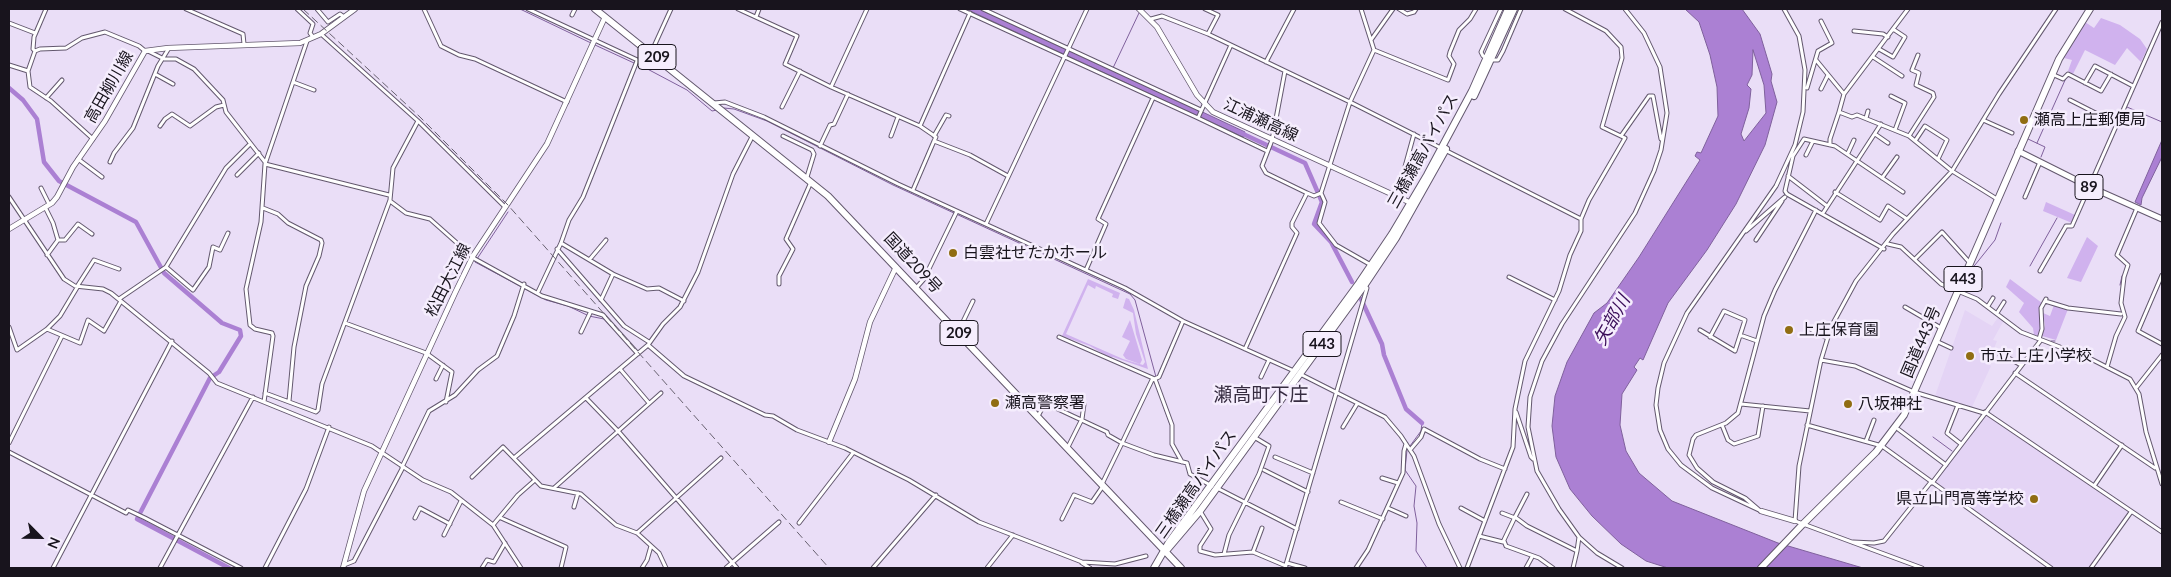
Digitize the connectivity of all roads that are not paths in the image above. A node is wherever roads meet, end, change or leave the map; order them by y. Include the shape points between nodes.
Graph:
1 (46, 9) edge
2 (186, 9) edge
3 (297, 9) edge
4 (317, 9) edge
5 (355, 9) edge
6 (424, 9) edge
7 (528, 9) edge
8 (575, 9) edge
9 (595, 9) edge
10 (670, 9) edge
11 (738, 9) edge
12 (759, 9) edge
13 (867, 9) edge
14 (960, 9) edge
15 (983, 9) edge
16 (1087, 9) edge
17 (1139, 9) edge
18 (1205, 9) edge
19 (1294, 9) edge
20 (1361, 9) edge
21 (1393, 9) edge
22 (1399, 9) edge
23 (1416, 9) edge
24 (1476, 9) edge
25 (1501, 9) edge
26 (1508, 9) edge
27 (1514, 9) edge
28 (1521, 9) edge
29 (1565, 9) edge
30 (1624, 9) edge
31 (1784, 9) edge
32 (1908, 9) edge
33 (2056, 9) edge
34 (2090, 9) edge
35 (970, 13) junction
36 (572, 16) dead end
37 (605, 17) junction
38 (756, 17) junction
39 (345, 18) junction
40 (1151, 19) junction
41 (1821, 21) dead end
42 (9, 22) edge
43 (2162, 22) edge
44 (1893, 29) junction
45 (1854, 31) dead end
46 (1500, 32) junction
47 (35, 33) junction
48 (321, 34) junction
49 (1208, 34) junction
50 (1888, 37) junction
51 (314, 38) junction
52 (1371, 40) junction
53 (307, 41) junction
54 (595, 42) junction
55 (244, 44) junction
56 (1231, 45) junction
57 (169, 48) junction
58 (1068, 49) junction
59 (1879, 49) junction
60 (1374, 50) junction
61 (35, 51) junction
62 (146, 51) junction
63 (651, 52) junction
64 (1918, 55) dead end
65 (1065, 56) junction
66 (1873, 57) junction
67 (1488, 58) junction
68 (164, 59) junction
69 (1815, 60) junction
70 (1266, 62) junction
71 (637, 63) junction
72 (9, 65) edge
73 (28, 71) junction
74 (800, 71) junction
75 (1285, 71) junction
76 (155, 74) junction
77 (2110, 74) junction
78 (1828, 75) junction
79 (1902, 76) dead end
80 (2054, 76) dead end
81 (62, 80) dead end
82 (293, 82) junction
83 (2085, 83) junction
84 (173, 84) dead end
85 (2134, 86) junction
86 (831, 87) junction
87 (1821, 89) dead end
88 (314, 90) dead end
89 (1806, 92) junction
90 (848, 94) junction
91 (1844, 94) junction
92 (1892, 96) dead end
93 (46, 98) junction
94 (1154, 98) junction
95 (2070, 100) dead end
96 (566, 102) junction
97 (1350, 102) junction
98 (715, 104) junction
99 (1204, 104) junction
100 (224, 105) junction
101 (782, 107) dead end
102 (1201, 111) junction
103 (1868, 111) dead end
104 (1839, 112) junction
105 (949, 116) dead end
106 (898, 117) junction
107 (1198, 118) junction
108 (1866, 118) junction
109 (418, 120) junction
110 (1983, 120) junction
111 (1881, 124) junction
112 (2117, 124) junction
113 (160, 126) dead end
114 (920, 126) junction
115 (1895, 130) junction
116 (2012, 133) dead end
117 (1414, 134) junction
118 (1875, 134) junction
119 (753, 135) junction
120 (783, 136) dead end
121 (891, 136) dead end
122 (934, 136) junction
123 (1621, 136) junction
124 (1909, 136) junction
125 (93, 139) junction
126 (1272, 140) junction
127 (1854, 140) dead end
128 (1915, 140) junction
129 (934, 141) junction
130 (1813, 141) junction
131 (1662, 142) junction
132 (1888, 143) dead end
133 (250, 144) junction
134 (819, 145) junction
135 (1830, 145) junction
136 (1444, 149) junction
137 (1267, 151) junction
138 (2018, 151) junction
139 (1848, 153) junction
140 (259, 154) junction
141 (814, 154) junction
142 (1806, 155) dead end
143 (1792, 156) junction
144 (1896, 157) dead end
145 (78, 159) junction
146 (1938, 159) junction
147 (1856, 160) junction
148 (110, 162) dead end
149 (2040, 162) junction
150 (265, 163) junction
151 (1331, 166) junction
152 (1952, 171) junction
153 (237, 175) dead end
154 (1008, 176) junction
155 (1788, 176) junction
156 (102, 177) dead end
157 (1882, 178) junction
158 (809, 179) junction
159 (2090, 187) junction
160 (41, 188) dead end
161 (913, 190) junction
162 (1835, 192) junction
163 (1904, 192) dead end
164 (1307, 193) junction
165 (1320, 194) junction
166 (389, 195) junction
167 (1786, 195) junction
168 (1397, 197) junction
169 (2025, 197) dead end
170 (9, 198) edge
171 (390, 200) junction
172 (1998, 200) junction
173 (1413, 204) junction
174 (47, 206) junction
175 (1827, 206) junction
176 (505, 207) junction
177 (263, 208) junction
178 (2137, 208) junction
179 (1816, 210) junction
180 (957, 211) junction
181 (1823, 213) junction
182 (1581, 218) junction
183 (1907, 219) junction
184 (2162, 219) edge
185 (24, 221) junction
186 (986, 224) junction
187 (9, 230) edge
188 (228, 233) dead end
189 (92, 234) dead end
190 (1742, 234) junction
191 (58, 240) junction
192 (606, 240) dead end
193 (1756, 240) dead end
194 (561, 243) junction
195 (1888, 244) junction
196 (1884, 248) junction
197 (557, 249) junction
198 (47, 255) junction
199 (472, 256) junction
200 (590, 259) junction
201 (1915, 259) junction
202 (1970, 263) junction
203 (897, 266) junction
204 (166, 267) junction
205 (1373, 267) junction
206 (119, 269) dead end
207 (1086, 270) junction
208 (2040, 271) dead end
209 (613, 274) junction
210 (2162, 275) edge
211 (1509, 277) dead end
212 (524, 284) junction
213 (779, 284) dead end
214 (78, 286) junction
215 (1364, 286) junction
216 (917, 287) junction
217 (1958, 291) junction
218 (538, 292) junction
219 (1993, 298) dead end
220 (120, 300) junction
221 (601, 300) junction
222 (1555, 300) junction
223 (684, 301) junction
224 (973, 301) dead end
225 (2004, 302) dead end
226 (1988, 306) junction
227 (1905, 307) dead end
228 (590, 313) junction
229 (1997, 313) junction
230 (2121, 314) dead end
231 (1183, 321) junction
232 (345, 322) junction
233 (9, 327) edge
234 (1808, 328) dead end
235 (1942, 328) junction
236 (47, 329) junction
237 (1700, 330) dead end
238 (581, 332) dead end
239 (958, 332) junction
240 (1740, 335) junction
241 (63, 336) junction
242 (1710, 336) junction
243 (1059, 337) dead end
244 (1827, 338) junction
245 (2040, 339) junction
246 (172, 341) junction
247 (1757, 341) junction
248 (1936, 341) junction
249 (648, 344) junction
250 (2162, 344) edge
251 (1951, 348) dead end
252 (1245, 349) junction
253 (426, 353) junction
254 (638, 354) junction
255 (2162, 354) edge
256 (2003, 355) dead end
257 (1269, 360) junction
258 (1821, 360) junction
259 (443, 365) junction
260 (2021, 365) junction
261 (2107, 367) junction
262 (620, 369) junction
263 (1297, 372) junction
264 (2015, 373) junction
265 (1157, 378) junction
266 (1261, 378) dead end
267 (436, 379) dead end
268 (2136, 388) junction
269 (1913, 392) junction
270 (265, 393) junction
271 (661, 393) dead end
272 (1337, 393) junction
273 (254, 397) junction
274 (586, 398) junction
275 (264, 402) junction
276 (289, 402) junction
277 (446, 402) junction
278 (650, 403) junction
279 (1084, 404) dead end
280 (1357, 404) junction
281 (1742, 404) junction
282 (1958, 405) junction
283 (1763, 406) junction
284 (1515, 409) junction
285 (1810, 411) junction
286 (1985, 413) junction
287 (1038, 416) junction
288 (1082, 419) junction
289 (1874, 420) dead end
290 (1722, 425) junction
291 (1808, 425) junction
292 (329, 427) junction
293 (1343, 427) dead end
294 (1898, 429) dead end
295 (618, 431) junction
296 (1253, 437) junction
297 (1866, 441) junction
298 (828, 442) junction
299 (9, 443) edge
300 (1122, 443) junction
301 (1406, 444) junction
302 (1961, 444) junction
303 (2122, 445) junction
304 (1882, 446) junction
305 (1068, 448) junction
306 (1410, 450) junction
307 (381, 451) junction
308 (9, 452) edge
309 (853, 453) junction
310 (1275, 457) dead end
311 (514, 458) junction
312 (721, 458) dead end
313 (1533, 459) junction
314 (1182, 462) junction
315 (1946, 465) junction
316 (403, 467) junction
317 (2156, 468) junction
318 (1505, 469) junction
319 (1264, 470) dead end
320 (1313, 473) junction
321 (472, 477) dead end
322 (1382, 478) dead end
323 (535, 480) junction
324 (1932, 482) junction
325 (1398, 483) junction
326 (2162, 484) edge
327 (1102, 485) junction
328 (1214, 486) junction
329 (2094, 486) junction
330 (554, 488) junction
331 (1308, 492) junction
332 (578, 493) junction
333 (1527, 494) dead end
334 (91, 495) junction
335 (936, 495) junction
336 (676, 498) junction
337 (1245, 500) junction
338 (461, 501) junction
339 (1341, 502) dead end
340 (574, 507) dead end
341 (1388, 508) junction
342 (1461, 508) dead end
343 (1200, 511) junction
344 (1761, 511) junction
345 (2131, 512) junction
346 (1502, 513) dead end
347 (1406, 516) dead end
348 (415, 518) dead end
349 (501, 518) junction
350 (1515, 518) junction
351 (1062, 519) dead end
352 (1382, 519) junction
353 (1485, 521) junction
354 (1795, 521) junction
355 (779, 522) dead end
356 (450, 524) junction
357 (798, 524) dead end
358 (1803, 524) junction
359 (493, 525) junction
360 (1262, 528) dead end
361 (1296, 529) junction
362 (2162, 532) edge
363 (637, 533) junction
364 (444, 535) dead end
365 (1013, 535) junction
366 (179, 536) junction
367 (1479, 536) junction
368 (1579, 538) junction
369 (1504, 540) junction
370 (1853, 542) junction
371 (505, 543) junction
372 (651, 546) junction
373 (1166, 551) junction
374 (1577, 551) junction
375 (1253, 552) junction
376 (1224, 554) junction
377 (1146, 556) dead end
378 (1532, 557) junction
379 (1082, 562) junction
380 (732, 563) junction
381 (1102, 563) junction
382 (1286, 566) edge
383 (344, 567) edge
384 (52, 568) edge
385 (160, 568) edge
386 (241, 568) edge
387 (265, 568) edge
388 (482, 568) edge
389 (521, 568) edge
390 (561, 568) edge
391 (642, 568) edge
392 (666, 568) edge
393 (726, 568) edge
394 (737, 568) edge
395 (873, 568) edge
396 (987, 568) edge
397 (1090, 568) edge
398 (1098, 568) edge
399 (1154, 568) edge
400 (1181, 568) edge
401 (1305, 568) edge
402 (1356, 568) edge
403 (1460, 568) edge
404 (1468, 568) edge
405 (1526, 568) edge
406 (1553, 568) edge
407 (1573, 568) edge
408 (1622, 568) edge
409 (1761, 568) edge
410 (1922, 568) edge
411 (2051, 568) edge
412 (2091, 568) edge

1 - 47 street
2 - 55 street via 243,34
3 - 51 street via 313,24 310,33
4 - 39 street via 328,22 340,14
5 - 39 main road, 高田柳川線
6 - 96 street via 441,46
7 - 54 street
8 - 36 street
9 - 37 highway, 国道209号 / 209
10 - 63 street
11 - 38 street
12 - 38 street
13 - 86 street
14 - 35 street
15 - 58 street
16 - 58 street
17 - 40 main road, 江浦瀬高線
18 - 49 street via 1218,15
19 - 70 street
20 - 52 street
21 - 52 street
22 - 23 street via 1407,14
24 - 60 street via 1459,30 1450,52 1454,64 1448,80
25 - 67 street via 1481,52
26 - 46 highway, 三橋瀬高バイパス / 443
27 - 46 highway, 三橋瀬高バイパス / 443
28 - 67 street via 1498,60
29 - 123 street via 1606,31 1621,47 1622,58 1602,127
30 - 131 street via 1644,33 1660,67 1667,113
31 - 89 street via 1800,41 1806,70
32 - 44 street
33 - 110 street
34 - 138 highway, 国道443号 / 443 via 2058,59
35 - 65 street
35 - 114 street
37 - 54 main road, 松田大江線
37 - 63 highway, 国道209号 / 209
38 - 74 street via 797,36 785,64
39 - 48 main road, 高田柳川線
40 - 49 street via 1162,16
40 - 99 main road, 江浦瀬高線
41 - 69 street via 1832,43 1818,50
42 - 47 street
43 - 85 street
44 - 50 street
44 - 59 street via 1906,37 1893,57
45 - 50 street
46 - 67 highway, 三橋瀬高バイパス / 443
47 - 61 street
48 - 51 main road, 高田柳川線
48 - 109 street
49 - 56 street
50 - 59 street
51 - 53 main road, 高田柳川線
52 - 60 street
53 - 55 main road, 高田柳川線
53 - 82 street
54 - 71 street
54 - 96 main road, 松田大江線
55 - 57 main road, 高田柳川線
56 - 70 street
56 - 99 street
57 - 62 main road, 高田柳川線
57 - 68 street
58 - 65 street
58 - 102 street
59 - 66 street
60 - 97 street
61 - 62 street via 66,48 82,38 105,32
61 - 73 street
62 - 68 street
62 - 125 main road, 高田柳川線
63 - 71 street via 646,64
63 - 98 highway, 国道209号 / 209
64 - 124 street via 1912,70 1920,72 1916,85 1933,93 1934,97
65 - 94 street
65 - 154 street
66 - 79 street
66 - 91 street
67 - 136 highway, 三橋瀬高バイパス / 443
68 - 76 street
68 - 100 street via 176,59 194,69
69 - 78 street
69 - 89 street
70 - 75 street
71 - 194 street via 588,186 568,220
72 - 73 street
73 - 93 street via 30,87
74 - 86 street
74 - 101 street
75 - 97 street
75 - 126 street
76 - 84 street
76 - 148 street via 132,128
77 - 83 street via 2095,66
77 - 83 street via 2101,91
77 - 85 street
78 - 87 street
78 - 91 street
80 - 83 street via 2063,79 2068,74
81 - 93 street
82 - 88 street
82 - 150 street
85 - 112 street
86 - 90 street
89 - 143 street
90 - 106 street
90 - 134 street via 834,124
91 - 104 street
92 - 115 street via 1905,103
93 - 125 street
94 - 107 street
94 - 207 street via 1098,219 1106,224
95 - 112 street
96 - 176 main road, 松田大江線 via 544,150
97 - 117 street
97 - 151 street
98 - 119 highway, 国道209号 / 209
98 - 134 street via 725,102 750,111
99 - 102 street
99 - 126 main road, 江浦瀬高線 via 1224,118
100 - 113 street via 216,107 190,126 172,114
100 - 133 street
102 - 107 street
103 - 108 street
104 - 108 street
104 - 135 street
105 - 122 street via 946,115
106 - 114 street
106 - 121 street
107 - 137 street
108 - 111 street
109 - 166 street via 393,168
109 - 176 street
110 - 116 street
110 - 152 street
111 - 115 street
111 - 118 street
112 - 159 street
114 - 122 street
115 - 124 street
117 - 136 street
117 - 168 street
118 - 132 street
118 - 147 street
119 - 158 highway, 国道209号 / 209
119 - 223 street via 733,174 698,272
120 - 141 street
122 - 129 street
123 - 131 street via 1653,96
123 - 182 street via 1625,138
124 - 128 street
125 - 145 main road, 高田柳川線
126 - 137 street
126 - 151 main road, 江浦瀬高線
127 - 139 street
128 - 146 street
128 - 146 street via 1925,126 1947,140
129 - 154 street via 970,155
129 - 161 street
130 - 135 street
130 - 142 street
130 - 143 street via 1804,139
131 - 313 street via 1635,213 1562,324 1542,361 1530,397 1528,427
133 - 140 street
133 - 204 street via 226,168
134 - 141 street
134 - 161 street
135 - 139 street
136 - 173 highway, 三橋瀬高バイパス / 443
136 - 182 street
137 - 164 street via 1262,166 1266,173
138 - 149 main road, 89
138 - 172 highway, 国道443号 / 443
139 - 147 street
140 - 150 street
140 - 153 street
141 - 158 street
143 - 155 street
143 - 190 street via 1776,186
144 - 157 street
145 - 156 street
145 - 174 main road, 高田柳川線 via 61,192
146 - 152 street
147 - 157 street
147 - 162 street
149 - 159 main road, 89
149 - 169 street
150 - 166 street
150 - 177 street
151 - 165 street
151 - 168 main road, 江浦瀬高線
152 - 172 street
152 - 183 street
154 - 186 street
155 - 167 street
155 - 175 street
157 - 163 street
158 - 203 highway, 国道209号 / 209
158 - 213 street via 786,239 792,249
159 - 178 main road, 89
159 - 208 street via 2072,226 2066,226
160 - 174 street
161 - 180 street
162 - 175 street
162 - 183 street via 1880,220 1888,206
164 - 165 street
164 - 252 street via 1292,223 1297,233
165 - 205 street via 1325,202 1319,223 1336,245
166 - 171 street
167 - 179 street
167 - 190 street
167 - 193 street
168 - 173 main road, 江浦瀬高線
170 - 185 street
171 - 199 street via 406,213 425,216 436,222
171 - 232 street
172 - 202 highway, 国道443号 / 443
173 - 205 highway, 三橋瀬高バイパス / 443
174 - 185 main road, 高田柳川線
174 - 191 street
175 - 181 street
176 - 199 main road, 松田大江線
177 - 270 street via 246,289 250,325 273,336
177 - 276 street via 322,243 306,286 294,346
178 - 184 main road, 89
178 - 261 street via 2117,255 2128,265 2121,303 2125,317
179 - 181 street
179 - 247 street via 1775,290
180 - 186 street
180 - 216 street
181 - 196 street
182 - 222 street via 1581,231
183 - 195 street
185 - 187 main road, 高田柳川線
185 - 198 street
186 - 207 street
188 - 204 street via 220,250 212,247 209,267 193,290
189 - 191 street via 78,224 65,240
190 - 344 street via 1699,294 1675,335 1664,363 1656,405 1660,430 1681,465 1712,488
191 - 198 street
192 - 200 street
194 - 197 street
194 - 200 street
195 - 196 street
195 - 201 street via 1902,247
196 - 244 street via 1852,288
197 - 218 street
197 - 221 street
198 - 214 street via 61,276
199 - 212 street
199 - 253 main road, 松田大江線
200 - 209 street
201 - 202 street via 1942,232
201 - 217 street via 1941,284
202 - 217 highway, 国道443号 / 443
203 - 216 highway, 国道209号 / 209
203 - 298 main road via 870,322 857,374
204 - 220 street
205 - 215 highway, 三橋瀬高バイパス / 443
205 - 263 highway, 三橋瀬高バイパス / 443
206 - 214 street via 94,260
207 - 231 street
209 - 221 street
209 - 223 street via 647,289 659,288
210 - 250 street via 2138,331
211 - 222 street
212 - 218 street
212 - 277 street via 497,356 485,363
214 - 220 street via 103,289
214 - 236 street via 60,316
215 - 263 highway, 三橋瀬高バイパス / 443
215 - 272 street via 1367,288
216 - 239 highway, 国道209号 / 209
217 - 226 street
217 - 235 highway, 国道443号 / 443
218 - 228 street
219 - 226 street
220 - 241 street via 104,331 88,320 80,343
220 - 246 street
221 - 249 street via 624,326
222 - 284 street via 1525,361
223 - 249 street
224 - 239 street
225 - 229 street
226 - 229 street
227 - 235 street
228 - 238 street
228 - 254 street via 603,315
229 - 245 street via 2020,332
230 - 245 street via 2068,308 2046,300 2041,308
231 - 252 street
231 - 265 street
232 - 253 street
232 - 276 street via 322,384 318,410
233 - 236 street via 18,350
234 - 244 street
235 - 248 highway, 国道443号 / 443
236 - 241 street
237 - 242 street
239 - 287 highway, 国道209号 / 209
240 - 242 street via 1735,351
240 - 242 street via 1745,320 1724,311
240 - 247 street
241 - 299 street
243 - 265 street
244 - 258 street
245 - 260 street
245 - 261 street
246 - 273 street via 217,383
246 - 334 street
247 - 281 street
248 - 251 street
248 - 269 highway, 国道443号 / 443
249 - 254 street
249 - 298 street via 684,376
252 - 257 street
253 - 259 street
253 - 307 main road, 松田大江線
254 - 262 street
255 - 268 street
256 - 260 street
257 - 263 street
257 - 266 street
258 - 269 street via 1855,366
258 - 285 street
259 - 267 street
259 - 277 street via 452,372
260 - 264 street
261 - 268 street via 2130,379
262 - 274 street
262 - 278 street
263 - 272 street
263 - 296 highway, 三橋瀬高バイパス / 443
263 - 328 highway, 三橋瀬高バイパス / 443
264 - 286 street
264 - 303 street
265 - 300 street
265 - 314 street via 1172,425 1172,444
268 - 317 street
269 - 282 street
269 - 304 highway, 国道443号 / 443 via 1904,415
270 - 275 street
270 - 276 street
271 - 278 street
272 - 280 street
272 - 320 street
273 - 275 street
273 - 366 street
274 - 295 street
274 - 311 street
275 - 292 street
277 - 316 street via 430,411
278 - 295 street
279 - 288 street
280 - 293 street
280 - 301 street via 1385,417
281 - 283 street
281 - 290 street via 1733,418
282 - 286 street
282 - 302 street via 1947,433
283 - 285 street
283 - 290 street via 1758,436 1730,443
284 - 313 street
284 - 318 street via 1513,446
285 - 291 street
286 - 302 street
286 - 329 street
287 - 288 street via 1045,403
287 - 305 highway, 国道209号 / 209
288 - 300 street
288 - 305 street
289 - 297 street
290 - 344 street via 1696,435 1689,455 1697,468 1713,482 1745,498
291 - 297 street
291 - 354 street via 1799,466
292 - 307 street
292 - 387 street via 306,488
294 - 315 street
295 - 330 street
295 - 336 street
296 - 328 highway, 三橋瀬高バイパス / 443
296 - 337 street via 1269,446
297 - 304 street
298 - 309 street
300 - 314 street
300 - 327 street
301 - 306 street
301 - 325 street via 1403,473
302 - 315 street
303 - 317 street
303 - 329 street
304 - 324 street
304 - 358 highway, 国道443号 / 443
305 - 327 highway, 国道209号 / 209
306 - 318 street via 1424,429
306 - 403 street
307 - 316 street
307 - 383 main road, 松田大江線 via 364,491
308 - 334 street
309 - 335 street
309 - 357 street
310 - 320 street
311 - 321 street via 503,447
311 - 323 street
312 - 336 street
313 - 368 street via 1547,490
314 - 328 street via 1186,463 1190,474
315 - 324 street
316 - 338 street via 423,480 443,487
316 - 383 street via 354,560
317 - 326 street
318 - 353 street
319 - 331 street
320 - 331 street
322 - 325 street
323 - 330 street via 541,486
323 - 349 street
324 - 370 street via 1884,541
324 - 411 street
325 - 341 street
327 - 351 street via 1092,502 1074,495
327 - 373 highway, 国道209号 / 209
328 - 337 street
328 - 343 highway, 三橋瀬高バイパス / 443
328 - 373 highway, 三橋瀬高バイパス / 443 via 1169,542
329 - 345 street
330 - 332 street
331 - 361 street
332 - 340 street
332 - 363 street via 616,525
333 - 350 street
334 - 366 street
334 - 384 street
335 - 365 street via 978,522
335 - 395 street
336 - 363 street
336 - 380 street
337 - 361 street
337 - 376 street via 1228,535
338 - 356 street
338 - 359 street
339 - 352 street
341 - 347 street
341 - 352 street
342 - 353 street
343 - 373 highway, 三橋瀬高バイパス / 443
343 - 376 street via 1211,529 1200,551 1215,556
344 - 354 main road
345 - 362 street
345 - 412 street
346 - 350 street
348 - 356 street via 420,508
349 - 359 street
349 - 390 street via 566,547
350 - 369 street
350 - 374 street
352 - 402 street
353 - 367 street
354 - 358 street
355 - 380 street
356 - 364 street
358 - 370 street
358 - 409 highway, 国道443号 / 443
359 - 371 street
360 - 375 street
361 - 382 street
363 - 372 street
365 - 379 street
365 - 396 street
366 - 385 street
366 - 386 street
367 - 369 street
367 - 404 street
368 - 374 street
368 - 408 street via 1596,553
369 - 378 street via 1506,546
370 - 410 street
371 - 388 street via 494,562 487,560
371 - 389 street
372 - 391 street
372 - 392 street via 659,553
373 - 399 highway, 443
373 - 400 highway, 国道209号 / 209
374 - 407 street
375 - 376 street
375 - 382 street
377 - 381 street via 1115,564
378 - 405 street
378 - 406 street
379 - 381 street
379 - 397 street
380 - 393 street
380 - 394 street
381 - 398 street
382 - 401 street

